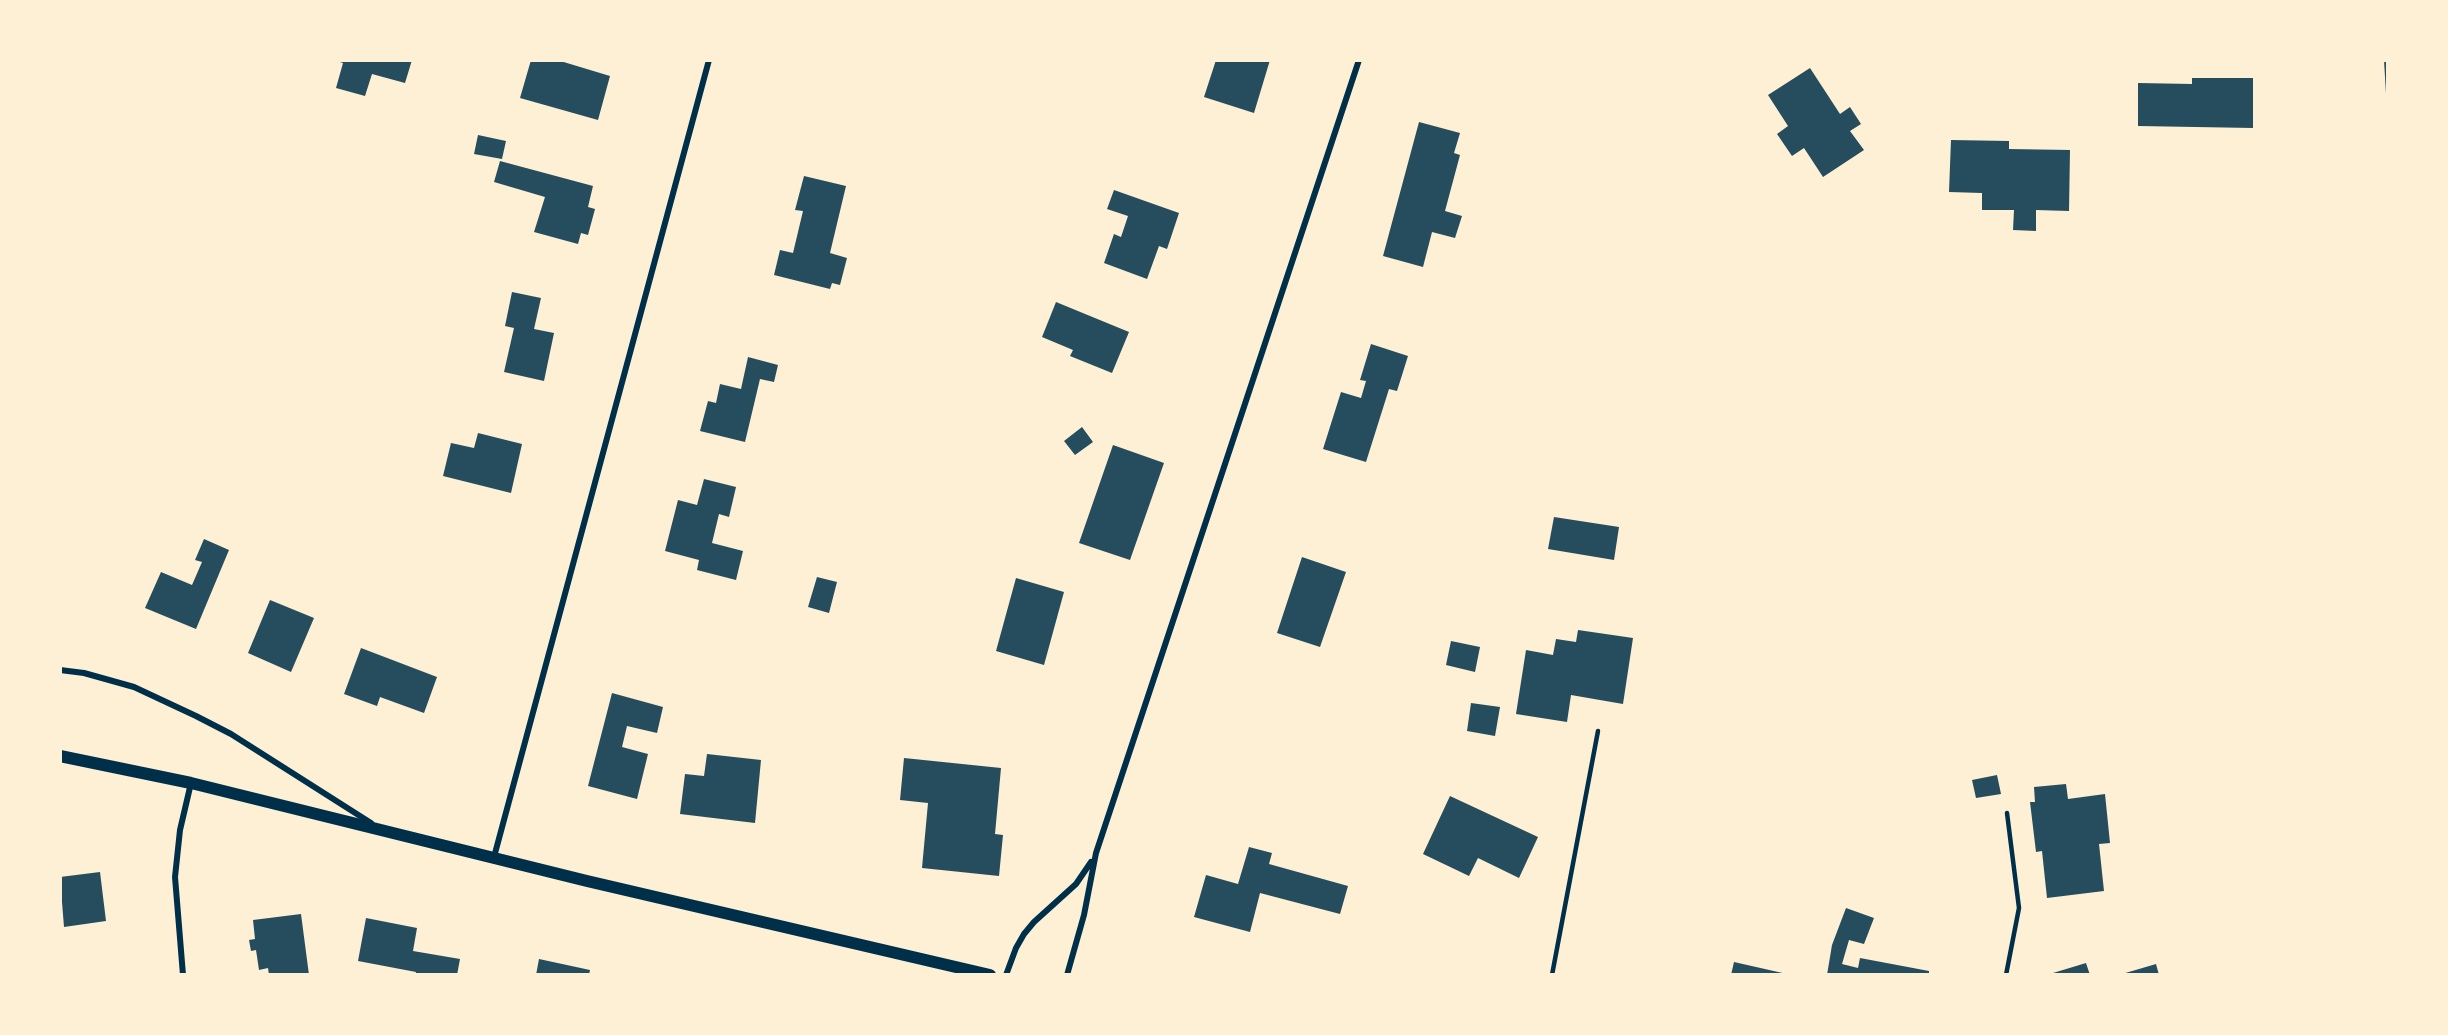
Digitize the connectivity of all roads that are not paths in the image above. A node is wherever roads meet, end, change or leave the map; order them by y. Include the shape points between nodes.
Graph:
1 (709, 60) edge
2 (1359, 60) edge
3 (60, 670) edge
4 (1598, 731) dead end
5 (60, 756) edge
6 (190, 783) junction
7 (2007, 813) dead end
8 (379, 828) junction
9 (1096, 853) junction
10 (494, 857) junction
11 (183, 975) edge
12 (990, 975) edge
13 (1006, 975) edge
14 (1067, 975) edge
15 (1552, 975) edge
16 (2006, 975) edge

1 - 10 street
2 - 9 street
3 - 8 street via 134,687 196,716
4 - 15 lane
5 - 6 main road
6 - 8 main road
6 - 11 street via 175,877
7 - 16 lane via 2019,908
8 - 10 main road
9 - 13 street via 1076,884 1024,934
9 - 14 street
10 - 12 main road

